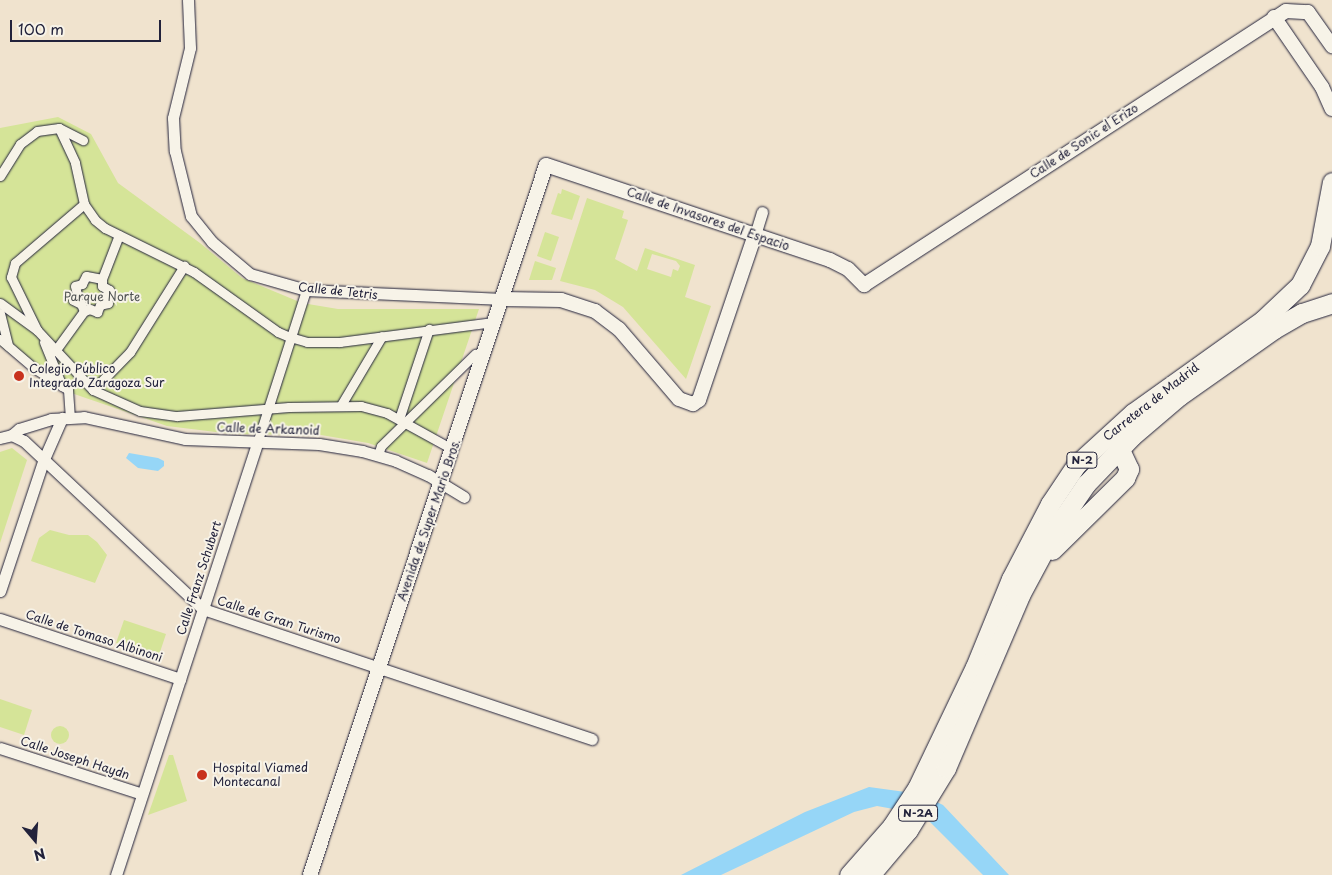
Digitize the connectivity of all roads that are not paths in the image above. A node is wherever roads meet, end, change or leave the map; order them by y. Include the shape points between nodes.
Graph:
1 (188, 0) edge
2 (1274, 17) junction
3 (1332, 46) edge
4 (1332, 108) edge
5 (59, 128) junction
6 (83, 140) dead end
7 (546, 165) joint
8 (0, 176) edge
9 (1332, 182) edge
10 (84, 204) junction
11 (762, 212) dead end
12 (1324, 226) junction
13 (119, 235) junction
14 (755, 235) junction
15 (1332, 255) edge
16 (184, 266) junction
17 (102, 279) junction
18 (864, 284) joint
19 (306, 290) junction
20 (503, 299) junction
21 (0, 303) edge
22 (1332, 303) edge
23 (84, 312) junction
24 (0, 313) edge
25 (495, 322) junction
26 (429, 329) junction
27 (37, 330) junction
28 (382, 336) junction
29 (42, 338) junction
30 (290, 338) junction
31 (0, 339) edge
32 (8, 346) junction
33 (55, 351) junction
34 (474, 354) dead end
35 (62, 386) junction
36 (93, 390) junction
37 (341, 405) junction
38 (266, 409) junction
39 (66, 417) junction
40 (402, 421) junction
41 (12, 435) junction
42 (0, 438) edge
43 (257, 443) junction
44 (445, 445) dead end
45 (378, 455) junction
46 (44, 459) junction
47 (441, 482) junction
48 (464, 497) dead end
49 (0, 591) edge
50 (203, 609) junction
51 (0, 619) edge
52 (379, 667) junction
53 (180, 679) junction
54 (592, 738) dead end
55 (0, 748) edge
56 (937, 767) junction
57 (142, 794) junction
58 (880, 854) junction
59 (116, 875) edge
60 (310, 875) edge
61 (849, 875) edge
62 (870, 875) edge

1 - 19 street, Calle de Tetris via 190,48 173,118 175,151 191,216 212,242 250,274
2 - 3 street, Calle de Sonic el Erizo via 1291,10 1308,12
2 - 4 street via 1318,80
2 - 18 street, Calle de Sonic el Erizo
5 - 6 street
5 - 8 street via 28,136
5 - 10 street via 75,163
7 - 14 street, Calle de Invasores del Espacio
7 - 20 street, Avenida de Super Mario Bros.
9 - 12 highway, Carretera de Madrid / N-2
10 - 13 street via 95,220
10 - 27 street via 15,263 12,270 15,288
11 - 14 street
12 - 15 highway, Carretera de Madrid / N-2
12 - 56 highway, Carretera de Madrid / N-2 via 1316,259 1306,278 1284,302 1133,413 1076,465 1050,504 1011,579
13 - 16 street
13 - 17 street
14 - 18 street, Calle de Invasores del Espacio via 830,260
14 - 20 street, Calle de Tetris via 699,400 689,405 679,399 619,329 599,313 561,300
16 - 30 street
16 - 36 street via 130,352
17 - 23 street via 102,286 109,290 108,302 100,305 97,312 90,309
17 - 23 street via 86,276 82,284 75,286 77,294 74,300 81,304
19 - 20 street, Calle de Tetris
19 - 30 street, Calle Franz Schubert
20 - 25 street, Avenida de Super Mario Bros.
21 - 27 street
22 - 56 highway, Carretera de Madrid / N-2 via 1302,313 1252,344 1179,396 1119,448 1129,469 1125,478 1037,561
23 - 33 street
24 - 32 street
25 - 26 street
25 - 47 street, Avenida de Super Mario Bros.
26 - 28 street
26 - 40 street
27 - 29 street
28 - 30 street via 323,343
28 - 37 street
29 - 33 street
29 - 35 street
30 - 38 street, Calle Franz Schubert
31 - 32 street
32 - 35 street
33 - 36 street
34 - 40 street
35 - 39 street via 68,390
36 - 38 street via 158,415 212,415
37 - 38 street
37 - 40 street via 375,409
38 - 43 street, Calle Franz Schubert
39 - 41 street, Calle de Arkanoid via 19,429
39 - 43 street, Calle de Arkanoid via 94,418 185,439
39 - 46 street
40 - 44 street
40 - 45 street via 381,446
41 - 42 street, Calle de Arkanoid
41 - 46 street, Calle de Gran Turismo
43 - 45 street, Calle de Arkanoid via 319,444
43 - 50 street, Calle Franz Schubert
45 - 47 street, Calle de Arkanoid
46 - 49 street
46 - 50 street, Calle de Gran Turismo
47 - 48 street, Calle de Arkanoid
47 - 52 street, Avenida de Super Mario Bros.
50 - 52 street, Calle de Gran Turismo
50 - 53 street, Calle Franz Schubert
51 - 53 street, Calle de Tomaso Albinoni
52 - 54 street, Calle de Gran Turismo
52 - 60 street, Avenida de Super Mario Bros.
53 - 57 street, Calle Franz Schubert
55 - 57 street, Calle Joseph Haydn
56 - 58 highway, N-2 via 892,826
57 - 59 street, Calle Franz Schubert
58 - 61 highway, N-2
58 - 62 highway, N-2

